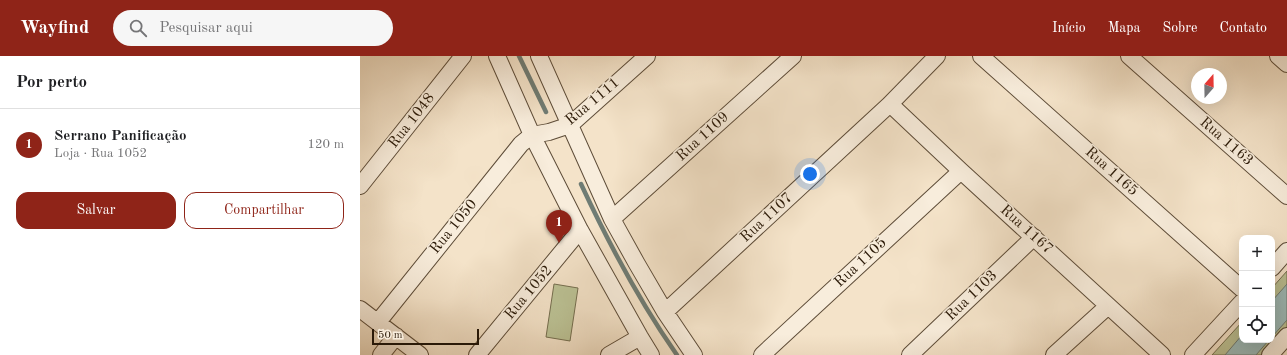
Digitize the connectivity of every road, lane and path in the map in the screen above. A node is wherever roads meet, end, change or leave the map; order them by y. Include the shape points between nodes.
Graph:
1 (463, 56) edge
2 (497, 56) edge
3 (539, 56) edge
4 (647, 56) edge
5 (793, 56) edge
6 (937, 56) edge
7 (981, 56) edge
8 (1129, 56) edge
9 (1278, 56) edge
10 (1287, 64) edge
11 (890, 104) junction
12 (570, 125) junction
13 (532, 135) junction
14 (961, 172) junction
15 (360, 186) edge
16 (1287, 196) edge
17 (612, 218) junction
18 (580, 230) junction
19 (1034, 237) junction
20 (1287, 251) edge
21 (1275, 265) edge
22 (1239, 286) edge
23 (1239, 305) edge
24 (1108, 306) junction
25 (360, 309) edge
26 (665, 312) junction
27 (378, 322) junction
28 (396, 336) junction
29 (1287, 336) edge
30 (640, 337) junction
31 (381, 355) edge
32 (420, 355) edge
33 (477, 355) edge
34 (609, 355) edge
35 (651, 355) edge
36 (694, 355) edge
37 (762, 355) edge
38 (910, 355) edge
39 (1054, 355) edge
40 (1162, 355) edge
41 (1192, 355) edge
42 (1270, 355) edge

1 - 15 street, Rua 1048
2 - 13 street
3 - 12 street
4 - 12 street, Rua 1111
5 - 17 street, Rua 1109
6 - 11 street, Rua 1107
7 - 22 street, Rua 1165
8 - 16 street, Rua 1163
9 - 10 street
11 - 14 street, Rua 1167
11 - 26 street, Rua 1107
12 - 13 street, Rua 1111
12 - 17 street
13 - 18 street
13 - 27 street, Rua 1050 via 521,144
14 - 19 street, Rua 1167
14 - 37 street, Rua 1105
17 - 26 street
18 - 30 street
18 - 33 street, Rua 1052
19 - 24 street, Rua 1167
19 - 38 street, Rua 1103
20 - 21 street
23 - 41 street
24 - 39 street
24 - 40 street, Rua 1167
25 - 27 street
26 - 36 street
27 - 28 street
28 - 31 street
28 - 32 street
29 - 42 street
30 - 34 street
30 - 35 street

